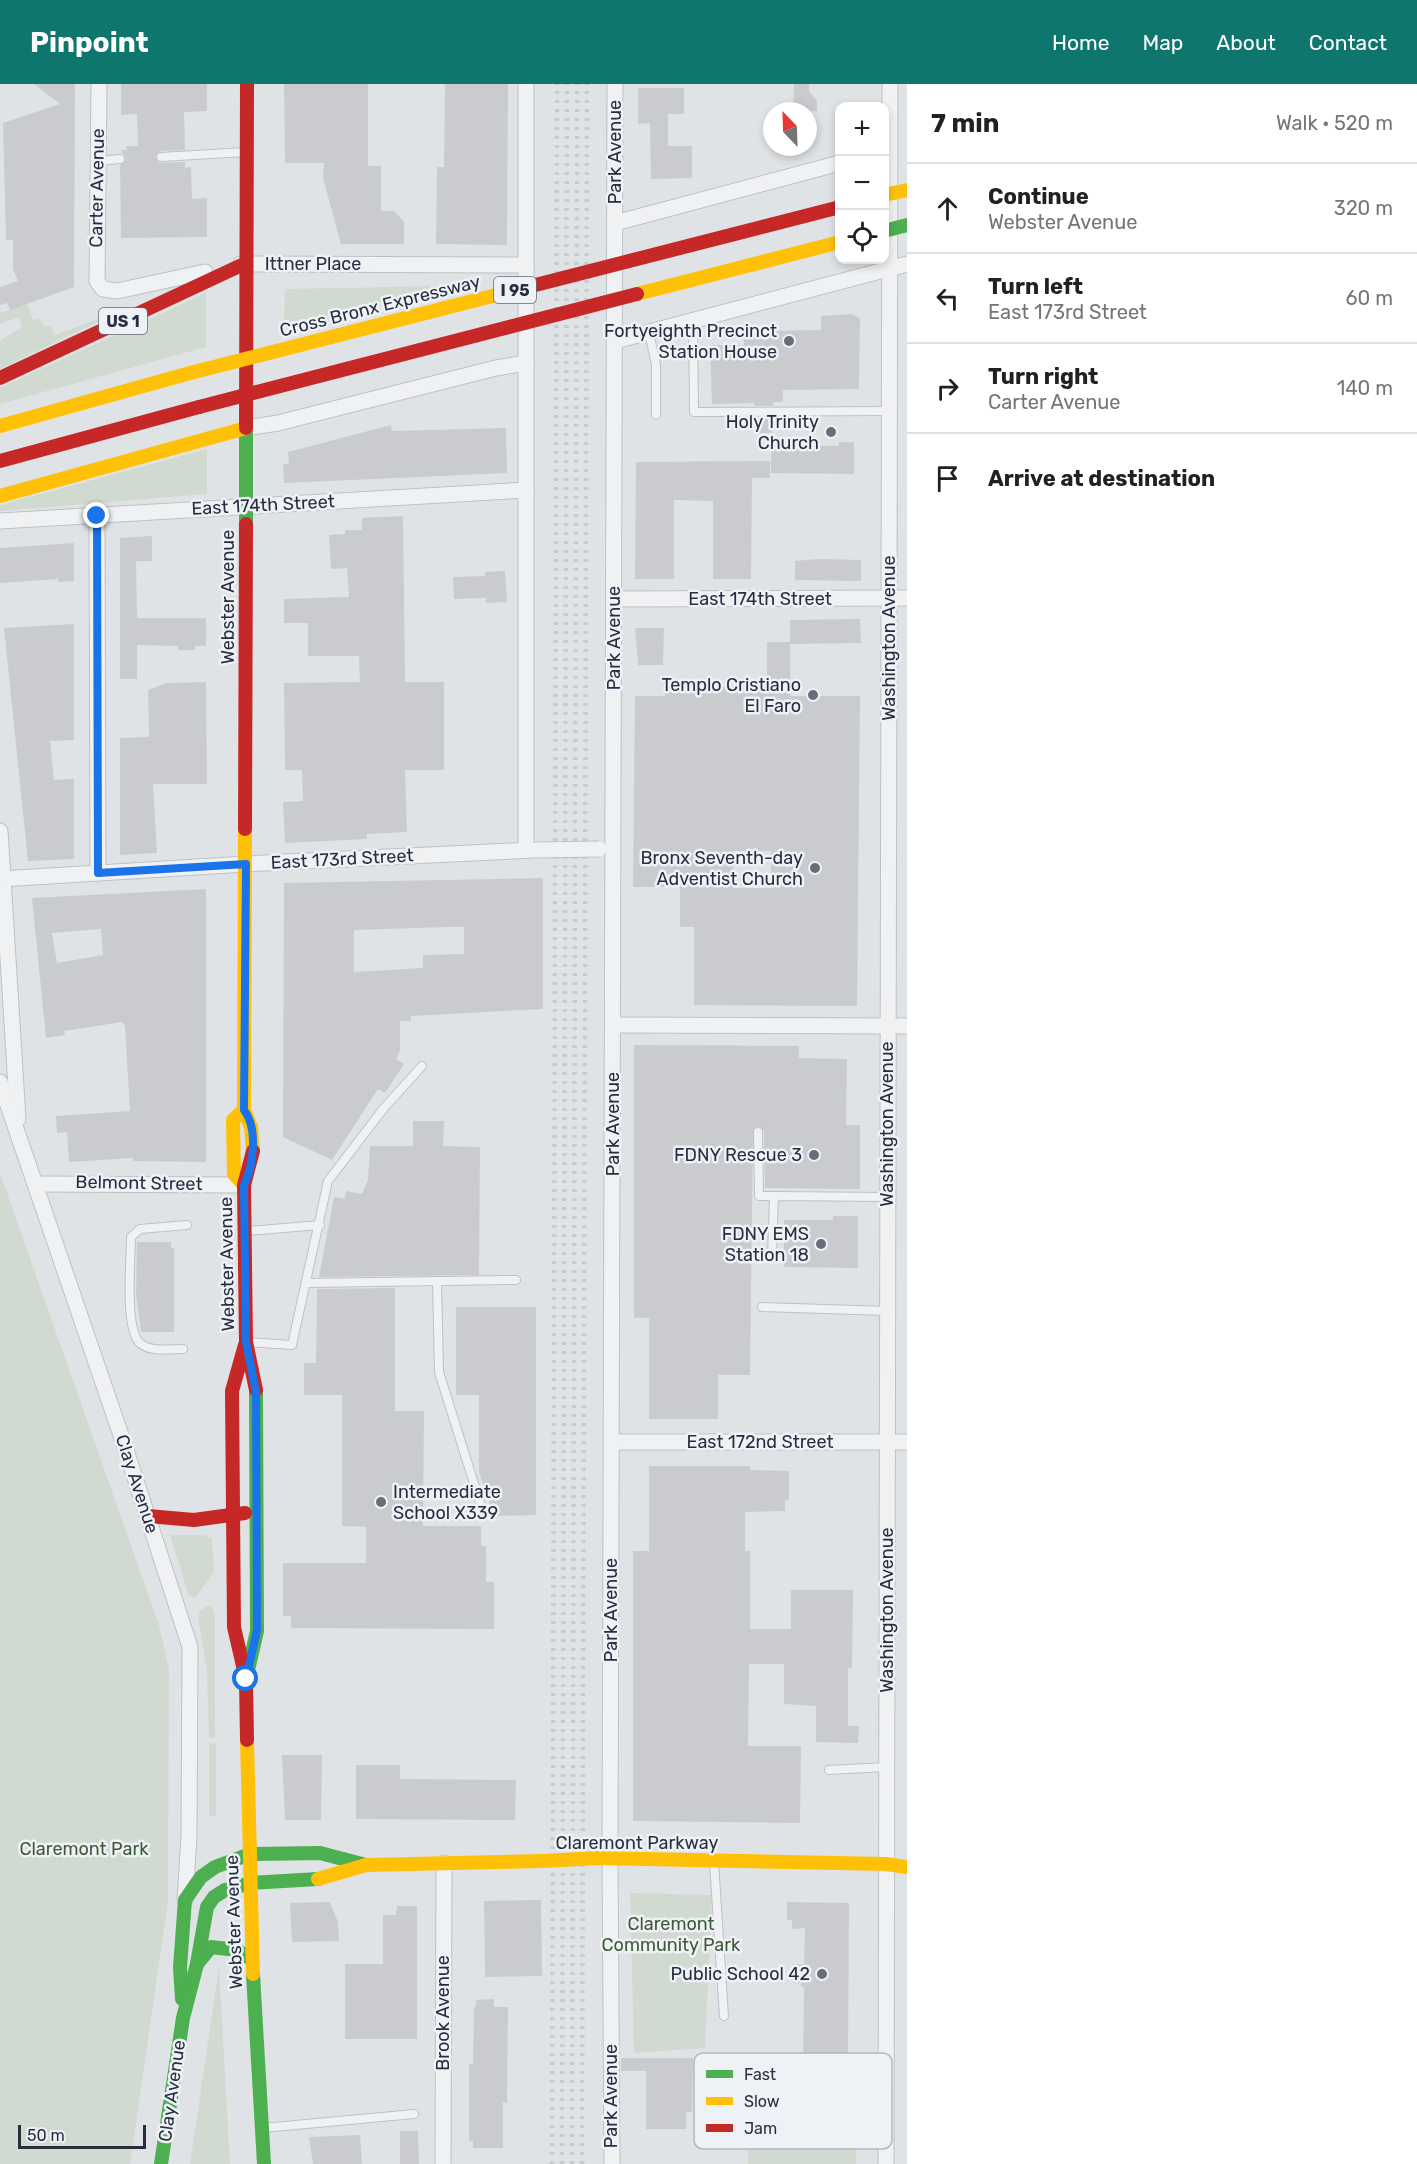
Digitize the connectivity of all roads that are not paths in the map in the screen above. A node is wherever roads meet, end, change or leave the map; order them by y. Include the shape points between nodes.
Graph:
1 (99, 84) edge
2 (247, 84) edge
3 (526, 84) edge
4 (615, 84) edge
5 (890, 84) edge
6 (889, 106) edge
7 (247, 152) junction
8 (887, 156) edge
9 (161, 157) dead end
10 (120, 159) dead end
11 (98, 161) junction
12 (835, 164) edge
13 (907, 190) edge
14 (889, 194) edge
15 (835, 208) edge
16 (615, 224) junction
17 (907, 225) edge
18 (889, 230) edge
19 (835, 243) edge
20 (246, 263) junction
21 (907, 264) edge
22 (526, 265) junction
23 (889, 268) junction
24 (104, 289) joint
25 (693, 320) junction
26 (649, 332) junction
27 (615, 341) junction
28 (526, 363) junction
29 (0, 378) edge
30 (889, 411) junction
31 (656, 415) dead end
32 (0, 426) edge
33 (246, 428) junction
34 (0, 461) edge
35 (526, 490) junction
36 (0, 495) edge
37 (246, 505) junction
38 (97, 516) junction
39 (0, 521) edge
40 (889, 598) junction
41 (907, 598) edge
42 (614, 599) junction
43 (0, 831) edge
44 (606, 849) junction
45 (531, 850) junction
46 (246, 864) junction
47 (98, 873) junction
48 (2, 879) edge
49 (613, 1025) junction
50 (887, 1026) junction
51 (907, 1026) edge
52 (422, 1066) dead end
53 (0, 1082) edge
54 (758, 1132) dead end
55 (18, 1136) junction
56 (34, 1184) junction
57 (244, 1185) junction
58 (774, 1196) junction
59 (887, 1197) junction
60 (187, 1225) dead end
61 (320, 1225) junction
62 (246, 1231) junction
63 (772, 1257) dead end
64 (516, 1280) dead end
65 (437, 1281) junction
66 (307, 1283) junction
67 (762, 1307) dead end
68 (887, 1311) junction
69 (246, 1342) junction
70 (183, 1349) dead end
71 (887, 1442) junction
72 (907, 1442) edge
73 (612, 1443) junction
74 (481, 1506) dead end
75 (257, 1511) junction
76 (233, 1515) junction
77 (148, 1516) junction
78 (246, 1679) junction
79 (886, 1767) junction
80 (830, 1770) dead end
81 (250, 1854) junction
82 (604, 1858) junction
83 (714, 1860) junction
84 (444, 1863) junction
85 (886, 1864) junction
86 (366, 1865) junction
87 (907, 1867) edge
88 (250, 1883) junction
89 (185, 1900) junction
90 (252, 1960) junction
91 (197, 1965) junction
92 (724, 2016) dead end
93 (183, 2018) junction
94 (886, 2053) edge
95 (414, 2114) dead end
96 (262, 2128) junction
97 (161, 2164) edge
98 (264, 2164) edge
99 (443, 2164) edge
100 (612, 2164) edge

1 - 11 street, Carter Avenue
2 - 7 main road, Webster Avenue
3 - 22 street
4 - 16 street, Park Avenue
5 - 6 street, Washington Avenue
7 - 9 lane
7 - 20 main road, Webster Avenue
8 - 23 street, Washington Avenue
10 - 11 lane
11 - 24 street, Carter Avenue via 96,276
12 - 16 street
13 - 14 main road, bridge
15 - 32 main road, Cross Bronx Expressway / I 95, bridge via 190,373
16 - 27 street, Park Avenue
17 - 18 main road, bridge
19 - 34 main road, I 95, bridge
20 - 22 street, Ittner Place
20 - 24 street, Ittner Place via 117,291
20 - 29 main road, US 1
20 - 33 main road, Webster Avenue
21 - 23 street
22 - 28 street
23 - 25 street
23 - 30 street, Washington Avenue
25 - 26 street
25 - 30 lane via 694,412
26 - 27 street
26 - 31 lane via 656,364
27 - 42 street, Park Avenue
28 - 33 street
28 - 35 street
30 - 40 street, Washington Avenue
33 - 36 main road
33 - 37 main road, Webster Avenue
35 - 37 street, East 174th Street
35 - 45 street
37 - 38 street, East 174th Street
37 - 46 main road, Webster Avenue
38 - 39 street, East 174th Street
38 - 47 street
40 - 41 street, East 174th Street
40 - 42 street, East 174th Street
40 - 50 street, Washington Avenue
42 - 44 street, Park Avenue
43 - 48 street
44 - 45 street, East 173rd Street, bridge
44 - 49 street, Park Avenue
45 - 46 street, East 173rd Street
46 - 47 street, East 173rd Street
46 - 57 main road, Webster Avenue via 244,1110 233,1120 234,1174
47 - 48 street, East 173rd Street
48 - 55 street
49 - 50 street
49 - 73 street, Park Avenue
50 - 51 street
50 - 59 street, Washington Avenue
52 - 61 lane via 328,1181
53 - 55 street, Clay Avenue
54 - 58 lane via 759,1196
55 - 56 street, Clay Avenue
56 - 57 street, Belmont Street
56 - 77 street, Clay Avenue
57 - 62 main road, Webster Avenue
58 - 59 lane
58 - 63 lane
59 - 68 street, Washington Avenue
60 - 70 lane via 140,1229 131,1238 131,1328 139,1343 148,1348
61 - 62 lane
61 - 66 lane
62 - 69 main road, Webster Avenue
64 - 65 lane
65 - 66 lane
65 - 74 lane via 439,1372
66 - 69 lane via 292,1345
67 - 68 lane
68 - 71 street, Washington Avenue
69 - 75 main road, Webster Avenue via 256,1392
69 - 76 main road, Webster Avenue via 232,1391
71 - 72 street, East 172nd Street
71 - 73 street, East 172nd Street
71 - 79 street, Washington Avenue
73 - 82 street, Park Avenue
75 - 76 main road
75 - 78 main road, Webster Avenue via 257,1630
76 - 77 main road via 194,1520
76 - 78 main road, Webster Avenue via 234,1627
77 - 89 street, Clay Avenue via 190,1647
78 - 81 main road, Webster Avenue
79 - 80 lane
79 - 85 street, Washington Avenue
81 - 86 main road, Claremont Parkway via 320,1853
81 - 88 main road, Webster Avenue
81 - 89 main road via 215,1867 201,1877
82 - 83 main road, Claremont Parkway
82 - 84 main road, Claremont Parkway, bridge
82 - 100 street, Park Avenue
83 - 85 main road, Claremont Parkway
83 - 92 lane
84 - 86 main road, Claremont Parkway
84 - 99 street, Brook Avenue
85 - 87 main road, Claremont Parkway
85 - 94 street, Washington Avenue
86 - 88 main road, Claremont Parkway via 320,1879
88 - 90 main road, Webster Avenue
88 - 91 main road, Clay Avenue via 225,1890 207,1906
89 - 93 main road, Clay Avenue via 180,1967
90 - 91 main road via 237,1950 212,1947
90 - 96 main road, Webster Avenue
91 - 93 main road, Clay Avenue
93 - 97 main road, Clay Avenue
95 - 96 lane
96 - 98 main road, Webster Avenue

